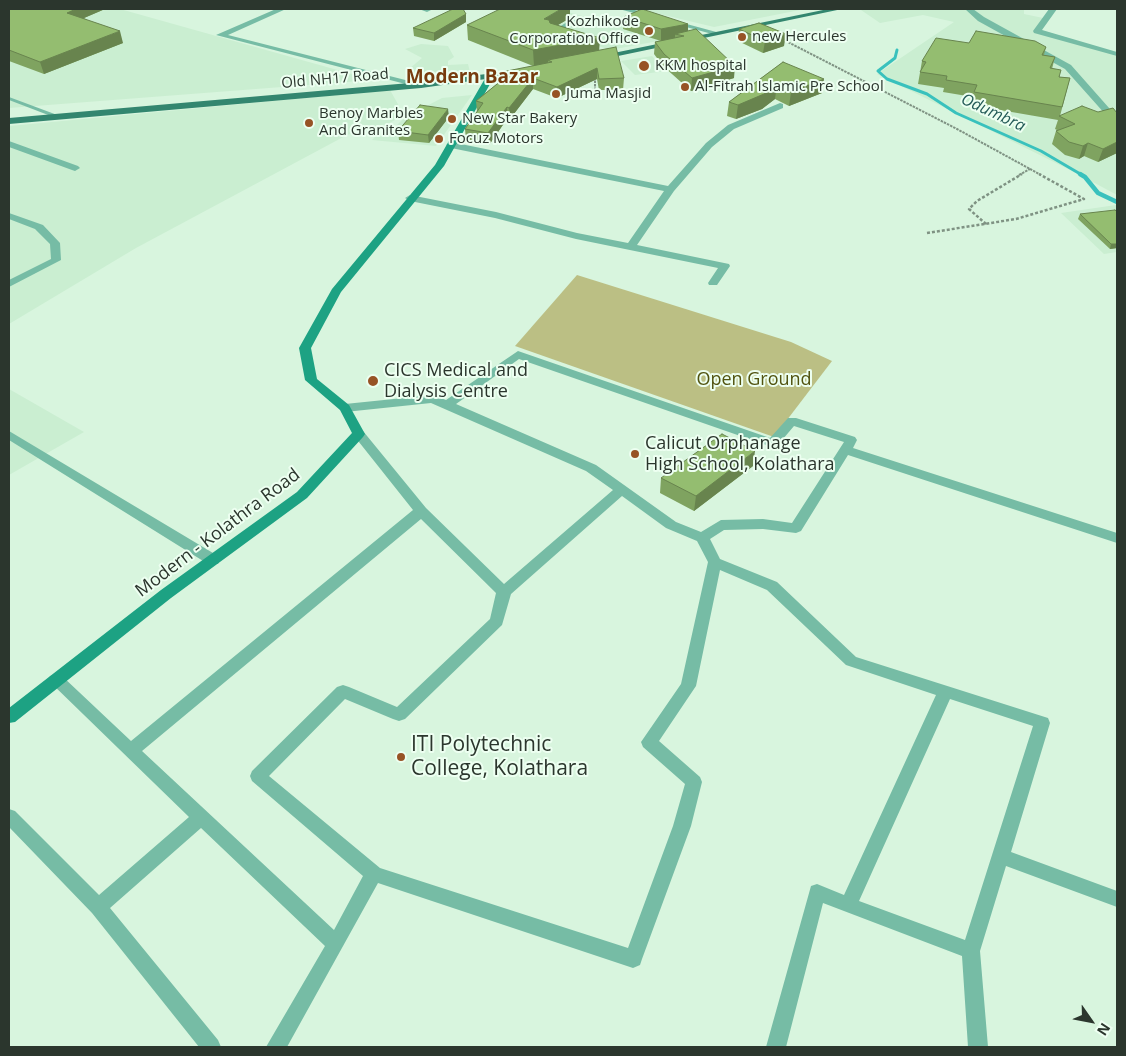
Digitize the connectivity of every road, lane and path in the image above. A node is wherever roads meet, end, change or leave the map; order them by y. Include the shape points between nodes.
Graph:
1 (282, 9) edge
2 (623, 9) edge
3 (838, 9) edge
4 (968, 9) edge
5 (1053, 9) edge
6 (576, 21) dead end
7 (716, 33) junction
8 (780, 38) edge
9 (572, 40) edge
10 (599, 48) edge
11 (617, 54) junction
12 (1117, 54) edge
13 (590, 60) joint
14 (528, 71) edge
15 (490, 77) junction
16 (421, 85) junction
17 (595, 89) dead end
18 (9, 98) edge
19 (780, 106) dead end
20 (58, 117) junction
21 (9, 121) edge
22 (1117, 122) edge
23 (9, 144) edge
24 (451, 145) junction
25 (74, 168) dead end
26 (1030, 168) junction
27 (670, 189) junction
28 (410, 198) junction
29 (9, 216) edge
30 (986, 224) junction
31 (927, 233) dead end
32 (631, 247) junction
33 (713, 283) dead end
34 (9, 284) edge
35 (447, 405) junction
36 (345, 408) junction
37 (359, 434) junction
38 (9, 435) edge
39 (845, 450) junction
40 (622, 490) junction
41 (421, 511) junction
42 (702, 538) junction
43 (1117, 538) edge
44 (213, 560) junction
45 (715, 562) junction
46 (504, 592) junction
47 (56, 680) junction
48 (945, 692) junction
49 (9, 717) edge
50 (131, 751) junction
51 (9, 816) edge
52 (201, 817) junction
53 (1000, 856) junction
54 (374, 874) junction
55 (1117, 899) edge
56 (848, 904) junction
57 (98, 907) junction
58 (336, 944) junction
59 (971, 951) junction
60 (211, 1047) edge
61 (276, 1047) edge
62 (776, 1047) edge
63 (978, 1047) edge

1 - 16 street via 220,35
2 - 7 street
3 - 7 main road
4 - 22 street via 1068,67
5 - 12 street via 1037,31
6 - 9 street via 554,34
7 - 11 main road
8 - 26 path
10 - 11 street
11 - 13 main road
13 - 17 path via 595,73
14 - 15 main road, Old NH17 Road
15 - 16 main road, Old NH17 Road
15 - 24 main road
16 - 20 main road, Old NH17 Road
18 - 20 lane
19 - 27 street via 731,127 709,145
20 - 21 main road, Old NH17 Road
23 - 25 street
24 - 27 street
24 - 28 main road via 439,166
26 - 30 path via 969,209
26 - 30 path via 1084,199 1016,219
27 - 32 street
28 - 32 street
28 - 36 main road via 336,291 305,348 311,380
29 - 34 street via 39,227 55,244 56,260
30 - 31 path
32 - 33 street via 725,266
35 - 36 street via 433,399
35 - 39 street via 518,355 772,443 792,421 851,440
35 - 40 street via 591,468
36 - 37 main road
37 - 41 street
37 - 44 main road, Modern - Kolathra Road via 302,495
38 - 44 street
39 - 42 street via 796,528 763,524 721,525
39 - 43 street
40 - 42 street via 671,526
40 - 46 street
41 - 46 street
41 - 50 street
42 - 45 street
44 - 47 main road, Modern - Kolathra Road
45 - 48 street via 772,586 850,661
45 - 54 street via 688,686 648,742 694,782 682,826 633,959
46 - 54 street via 498,621 399,715 342,691 258,776
47 - 49 main road, Modern - Kolathra Road
47 - 50 street
48 - 53 street via 1042,723
48 - 56 street
50 - 52 street
51 - 57 street
52 - 57 street
52 - 58 street
53 - 55 street
53 - 59 street
54 - 58 street
56 - 59 street
56 - 62 street via 817,892
57 - 60 street
58 - 61 street
59 - 63 street

